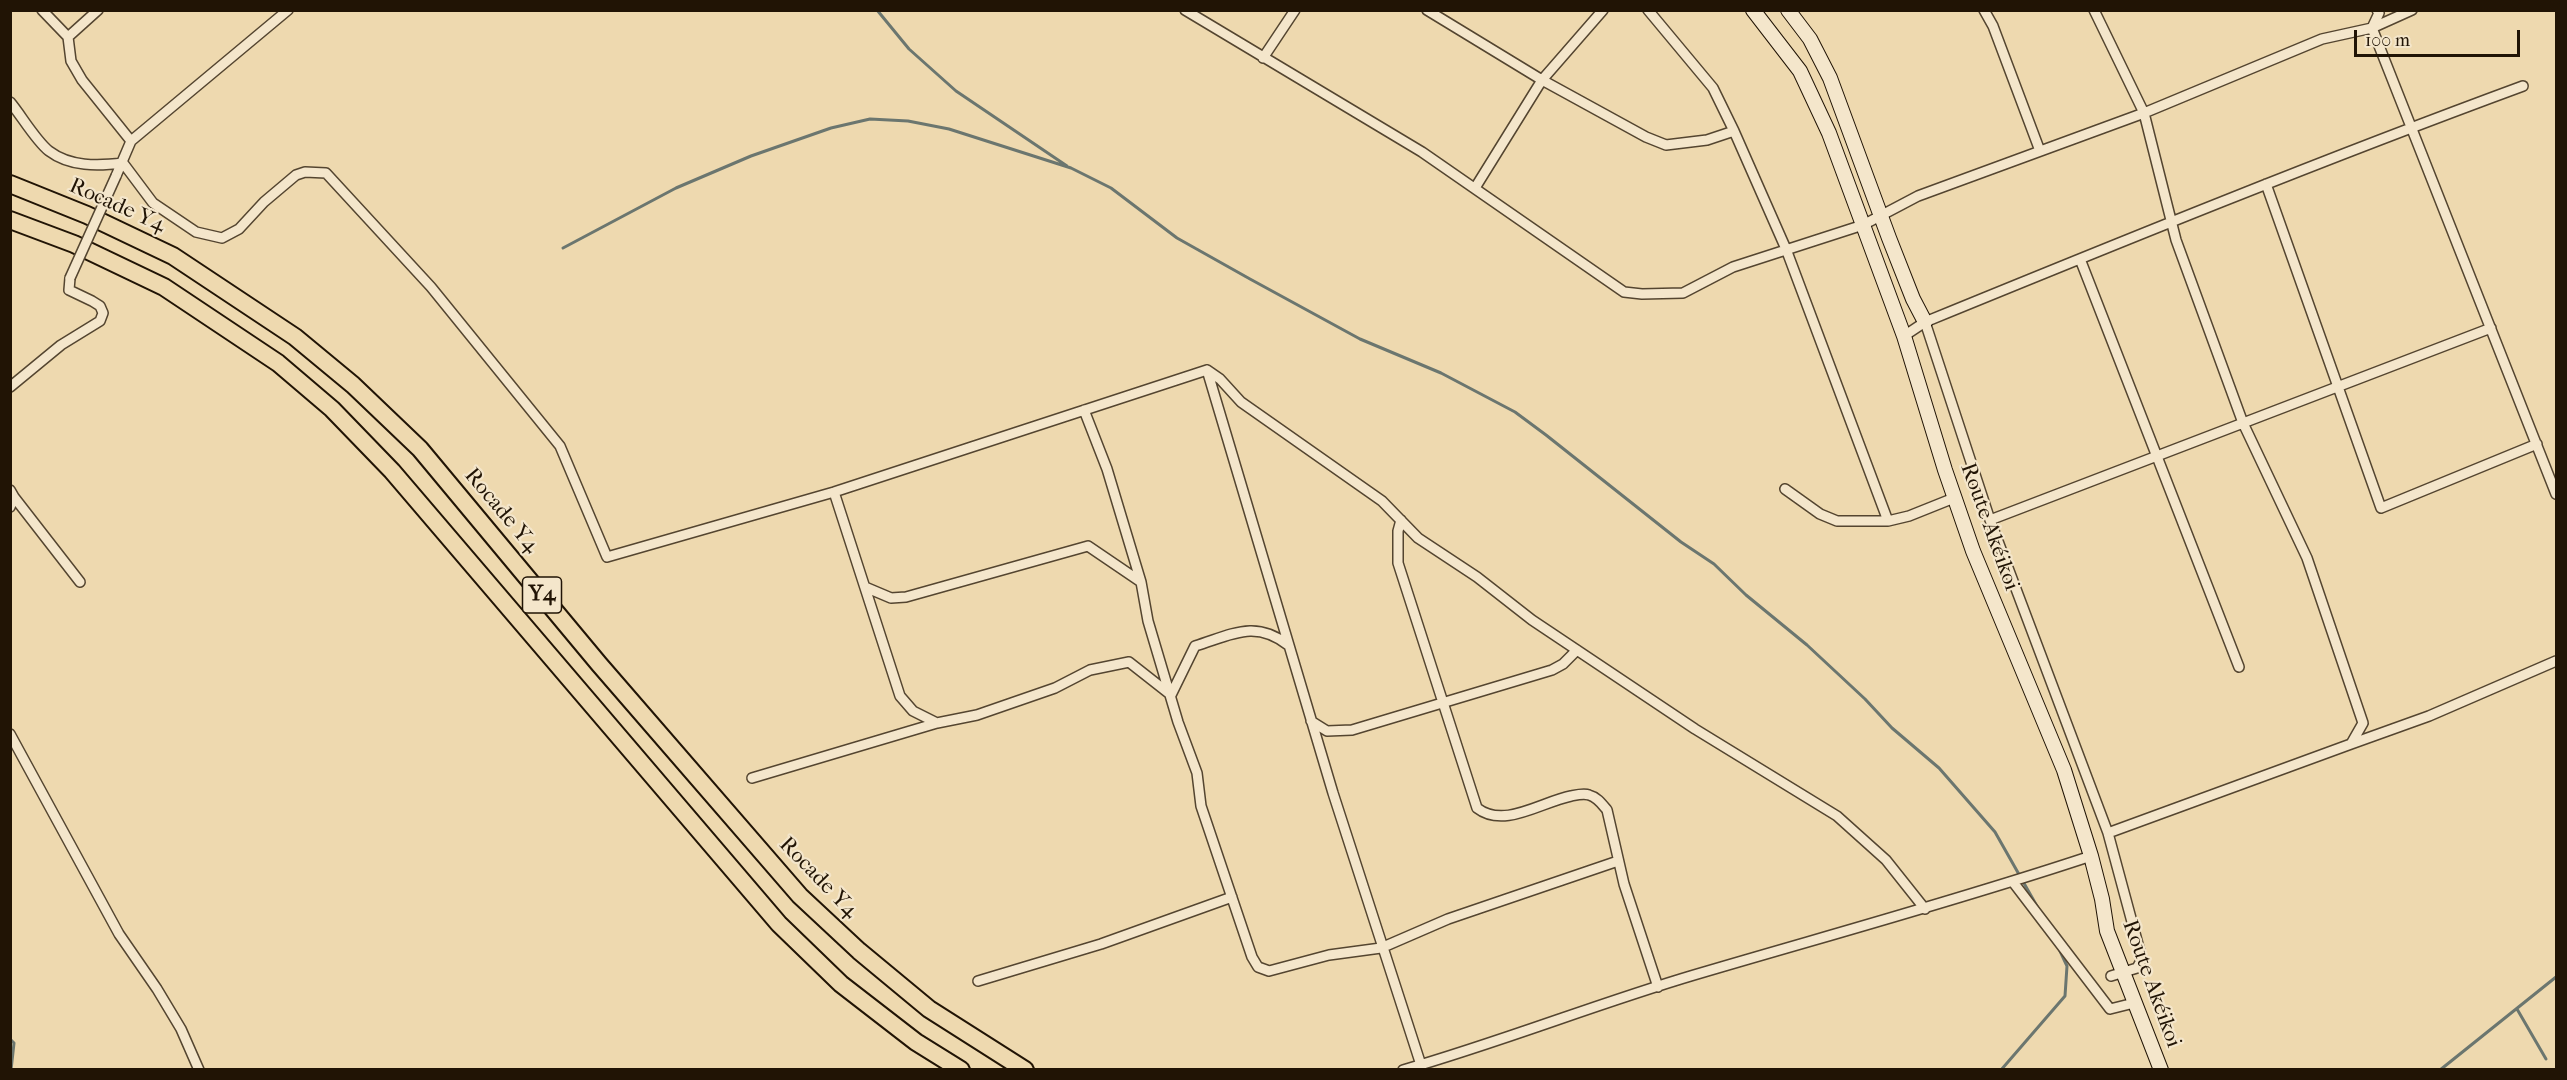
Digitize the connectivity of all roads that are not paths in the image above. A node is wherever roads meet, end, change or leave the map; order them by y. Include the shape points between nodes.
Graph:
1 (42, 10) edge
2 (98, 10) edge
3 (288, 10) edge
4 (1185, 10) edge
5 (1295, 10) edge
6 (1427, 10) edge
7 (1603, 10) edge
8 (1648, 10) edge
9 (1754, 10) edge
10 (1788, 10) edge
11 (1984, 10) edge
12 (2094, 10) edge
13 (2377, 10) edge
14 (2412, 10) edge
15 (1441, 14) edge
16 (2372, 28) junction
17 (68, 37) junction
18 (1263, 58) junction
19 (1542, 80) junction
20 (2523, 86) dead end
21 (10, 102) edge
22 (2144, 113) junction
23 (2411, 127) junction
24 (1734, 131) junction
25 (130, 141) junction
26 (2040, 151) junction
27 (123, 163) junction
28 (10, 184) edge
29 (2266, 184) junction
30 (1475, 188) junction
31 (1881, 217) junction
32 (10, 220) edge
33 (2171, 222) junction
34 (1863, 225) junction
35 (1786, 249) junction
36 (2080, 259) junction
37 (1925, 322) junction
38 (2491, 328) junction
39 (1904, 336) junction
40 (1207, 370) junction
41 (2339, 386) junction
42 (10, 387) edge
43 (1084, 410) junction
44 (2243, 423) junction
45 (2537, 444) junction
46 (2156, 457) junction
47 (1785, 489) dead end
48 (834, 492) junction
49 (2556, 492) edge
50 (12, 498) edge
51 (1954, 498) junction
52 (1401, 520) junction
53 (1990, 520) junction
54 (1888, 521) junction
55 (80, 582) dead end
56 (1141, 582) junction
57 (865, 587) junction
58 (1288, 645) junction
59 (1577, 650) junction
60 (2556, 661) edge
61 (2239, 668) dead end
62 (1172, 695) junction
63 (1445, 704) junction
64 (1311, 721) junction
65 (937, 723) junction
66 (10, 734) edge
67 (2351, 744) junction
68 (752, 778) dead end
69 (2108, 833) junction
70 (2091, 856) junction
71 (1618, 861) junction
72 (2013, 882) junction
73 (1232, 897) junction
74 (1925, 909) junction
75 (1381, 948) junction
76 (2116, 975) junction
77 (978, 981) dead end
78 (1658, 987) junction
79 (2134, 1003) junction
80 (1421, 1065) junction
81 (199, 1070) edge
82 (961, 1070) edge
83 (1025, 1070) edge
84 (1403, 1070) edge
85 (2161, 1070) edge

1 - 17 street
2 - 17 street
3 - 25 street
4 - 18 street
5 - 18 street
6 - 15 street
7 - 19 street
8 - 24 street via 1713,88
9 - 34 street, Route Akéikoi via 1800,71 1829,133
10 - 31 street via 1810,39 1830,78
11 - 26 street
12 - 22 street
13 - 16 street
14 - 16 street
15 - 19 street
16 - 22 street via 2322,39
16 - 23 street
17 - 25 street via 71,61 82,80
18 - 30 street
19 - 24 street via 1666,145 1707,140
19 - 30 street
20 - 23 street
21 - 27 street via 48,150 67,160 94,166
22 - 26 street
22 - 33 street
23 - 29 street
23 - 38 street
24 - 35 street
25 - 27 street
26 - 31 street via 1918,196
27 - 42 street, bridge via 70,278 69,290 99,306 103,312 100,321 61,345
27 - 48 street via 153,203 196,232 222,238 239,229 296,176 326,172 431,287 560,446 607,557
28 - 83 highway, Rocade Y4 / Y4 via 173,256 296,337 353,385 420,448 599,664 800,896 929,1009
29 - 33 street
29 - 41 street
30 - 35 street via 1628,293 1683,293 1733,267
31 - 34 street
31 - 37 street
32 - 82 highway, Y4 via 74,244 164,287 278,363 332,410 392,471 779,924 841,984 916,1042
33 - 36 street
33 - 44 street
34 - 35 street
34 - 39 street, Route Akéikoi
35 - 54 street
36 - 37 street
36 - 46 street
37 - 39 street
37 - 53 street
38 - 41 street
38 - 45 street
39 - 51 street, Route Akéikoi
40 - 43 street
40 - 52 street via 1241,402 1382,501
40 - 58 street
41 - 44 street
41 - 45 street via 2381,508
43 - 48 street
43 - 56 street via 1107,469
44 - 46 street
44 - 67 street via 2307,558 2363,723
45 - 49 street
46 - 53 street
46 - 61 street
47 - 54 street via 1837,521
48 - 57 street
50 - 55 street
51 - 54 street
51 - 70 street, Route Akéikoi via 2056,751
52 - 59 street via 1418,538
52 - 63 street via 1398,563
53 - 69 street
56 - 57 street via 1088,546 906,597 891,598
56 - 62 street via 1148,621
57 - 65 street via 900,696 913,711
58 - 62 street via 1274,634 1252,631 1195,646
58 - 64 street
59 - 63 street via 1552,670
59 - 74 street via 1695,729 1837,816 1886,860
60 - 67 street via 2430,716
62 - 65 street via 1130,662 1090,670 1055,688 977,715
62 - 73 street via 1197,773 1201,806
63 - 64 street via 1340,732 1327,731
63 - 71 street via 1477,808 1497,817 1588,794 1607,810
64 - 75 street
65 - 68 street
66 - 81 street via 119,934 181,1029
67 - 69 street
69 - 76 street via 2142,959 2137,968
70 - 72 street
70 - 76 street, Route Akéikoi
71 - 75 street via 1448,919
71 - 78 street
72 - 74 street
72 - 79 street via 2110,1009
73 - 75 street via 1258,968 1269,970 1329,955
73 - 77 street via 1101,945
74 - 78 street
75 - 80 street
76 - 79 street, Route Akéikoi
78 - 80 street
79 - 85 street, Route Akéikoi
80 - 84 street

